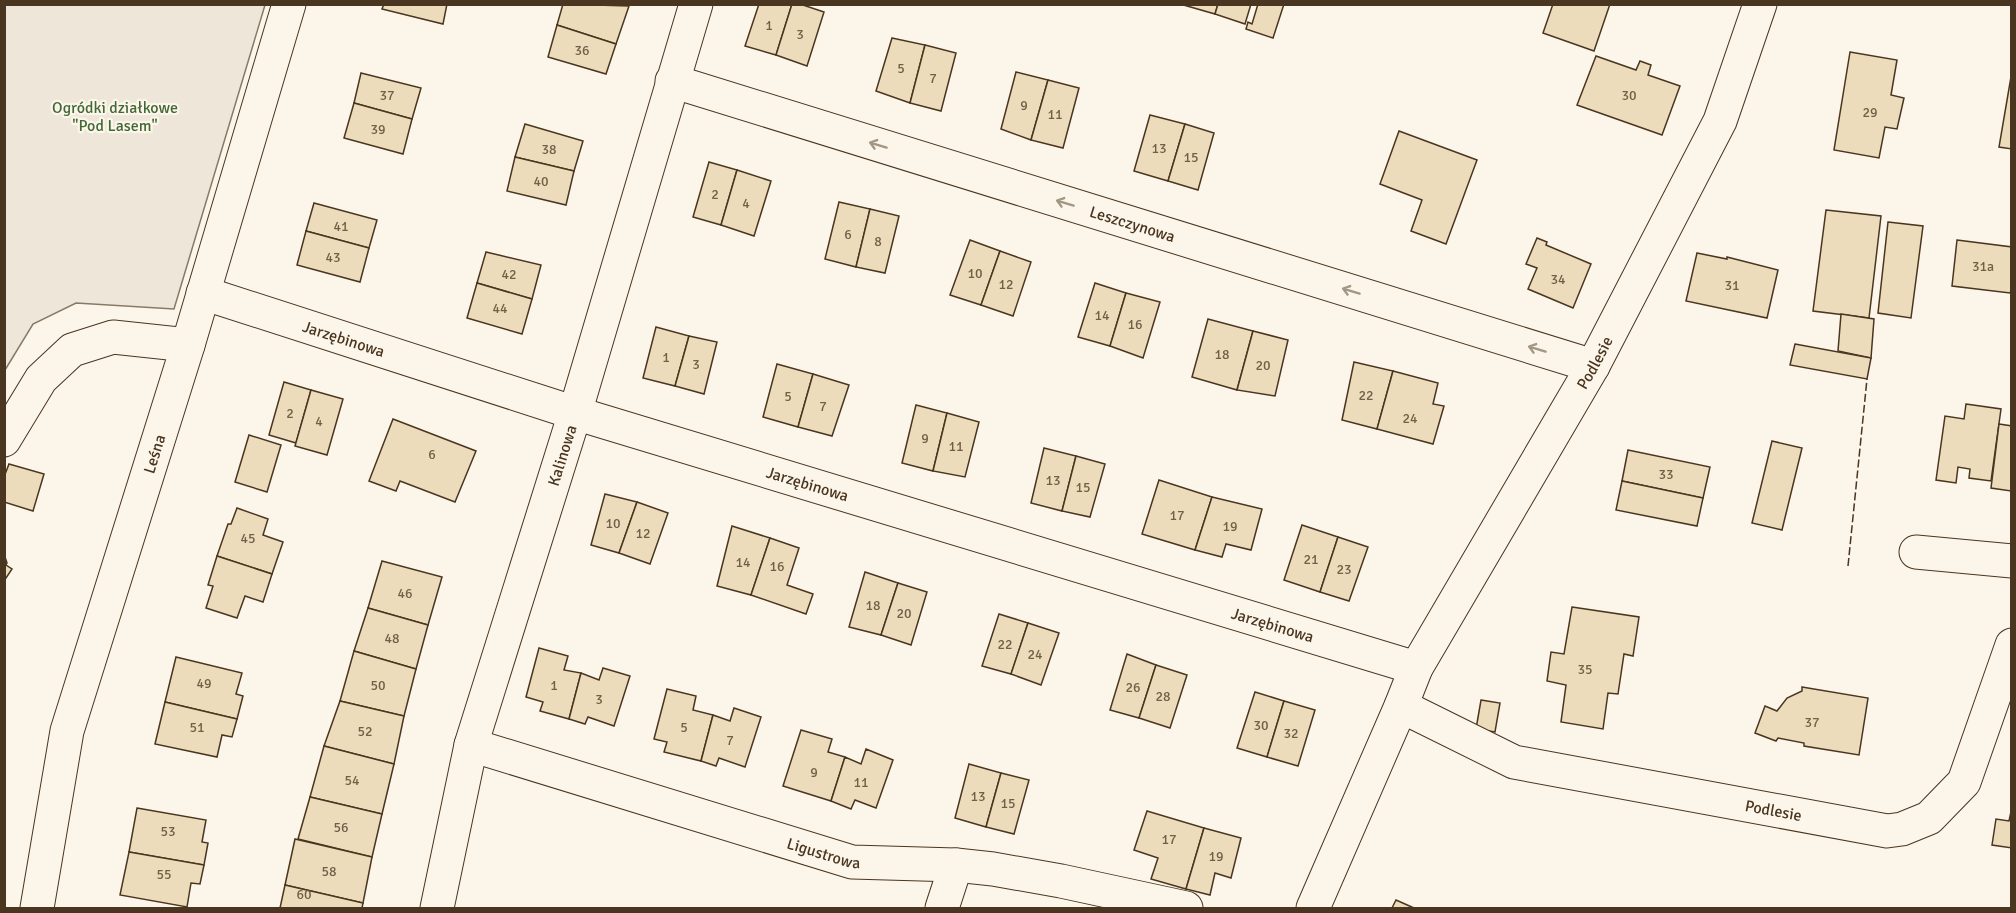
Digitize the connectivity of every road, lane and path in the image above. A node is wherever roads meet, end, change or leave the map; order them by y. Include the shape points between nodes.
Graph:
1 (289, 4) edge
2 (696, 4) edge
3 (1760, 4) edge
4 (672, 81) junction
5 (203, 293) junction
6 (188, 345) junction
7 (1593, 366) junction
8 (575, 413) junction
9 (4, 440) edge
10 (1916, 552) dead end
11 (2012, 561) edge
12 (2012, 645) edge
13 (1416, 668) junction
14 (1401, 706) junction
15 (471, 745) junction
16 (956, 865) junction
17 (37, 909) edge
18 (437, 909) edge
19 (942, 909) edge
20 (1186, 909) edge
21 (1313, 909) edge

1 - 5 street, Leśna
2 - 4 street, Kalinowa
3 - 7 street, Podlesie via 1720,121
7 -> 4 street, Leszczynowa
4 - 8 street, Kalinowa
5 - 6 street, Leśna
5 - 8 street, Jarzębinowa
6 - 9 street via 113,337 72,350 41,379
6 - 17 street, Leśna via 67,731
7 - 13 street, Podlesie
8 - 13 street, Jarzębinowa
8 - 15 street, Kalinowa
10 - 11 street
12 - 14 street, Podlesie via 1964,782 1929,818 1887,831 1514,762
13 - 14 street, Podlesie
14 - 21 street, Podlesie
15 - 16 street, Ligustrowa via 852,862
15 - 18 street, Kalinowa
16 - 19 street
16 - 20 street, Ligustrowa via 1061,881

